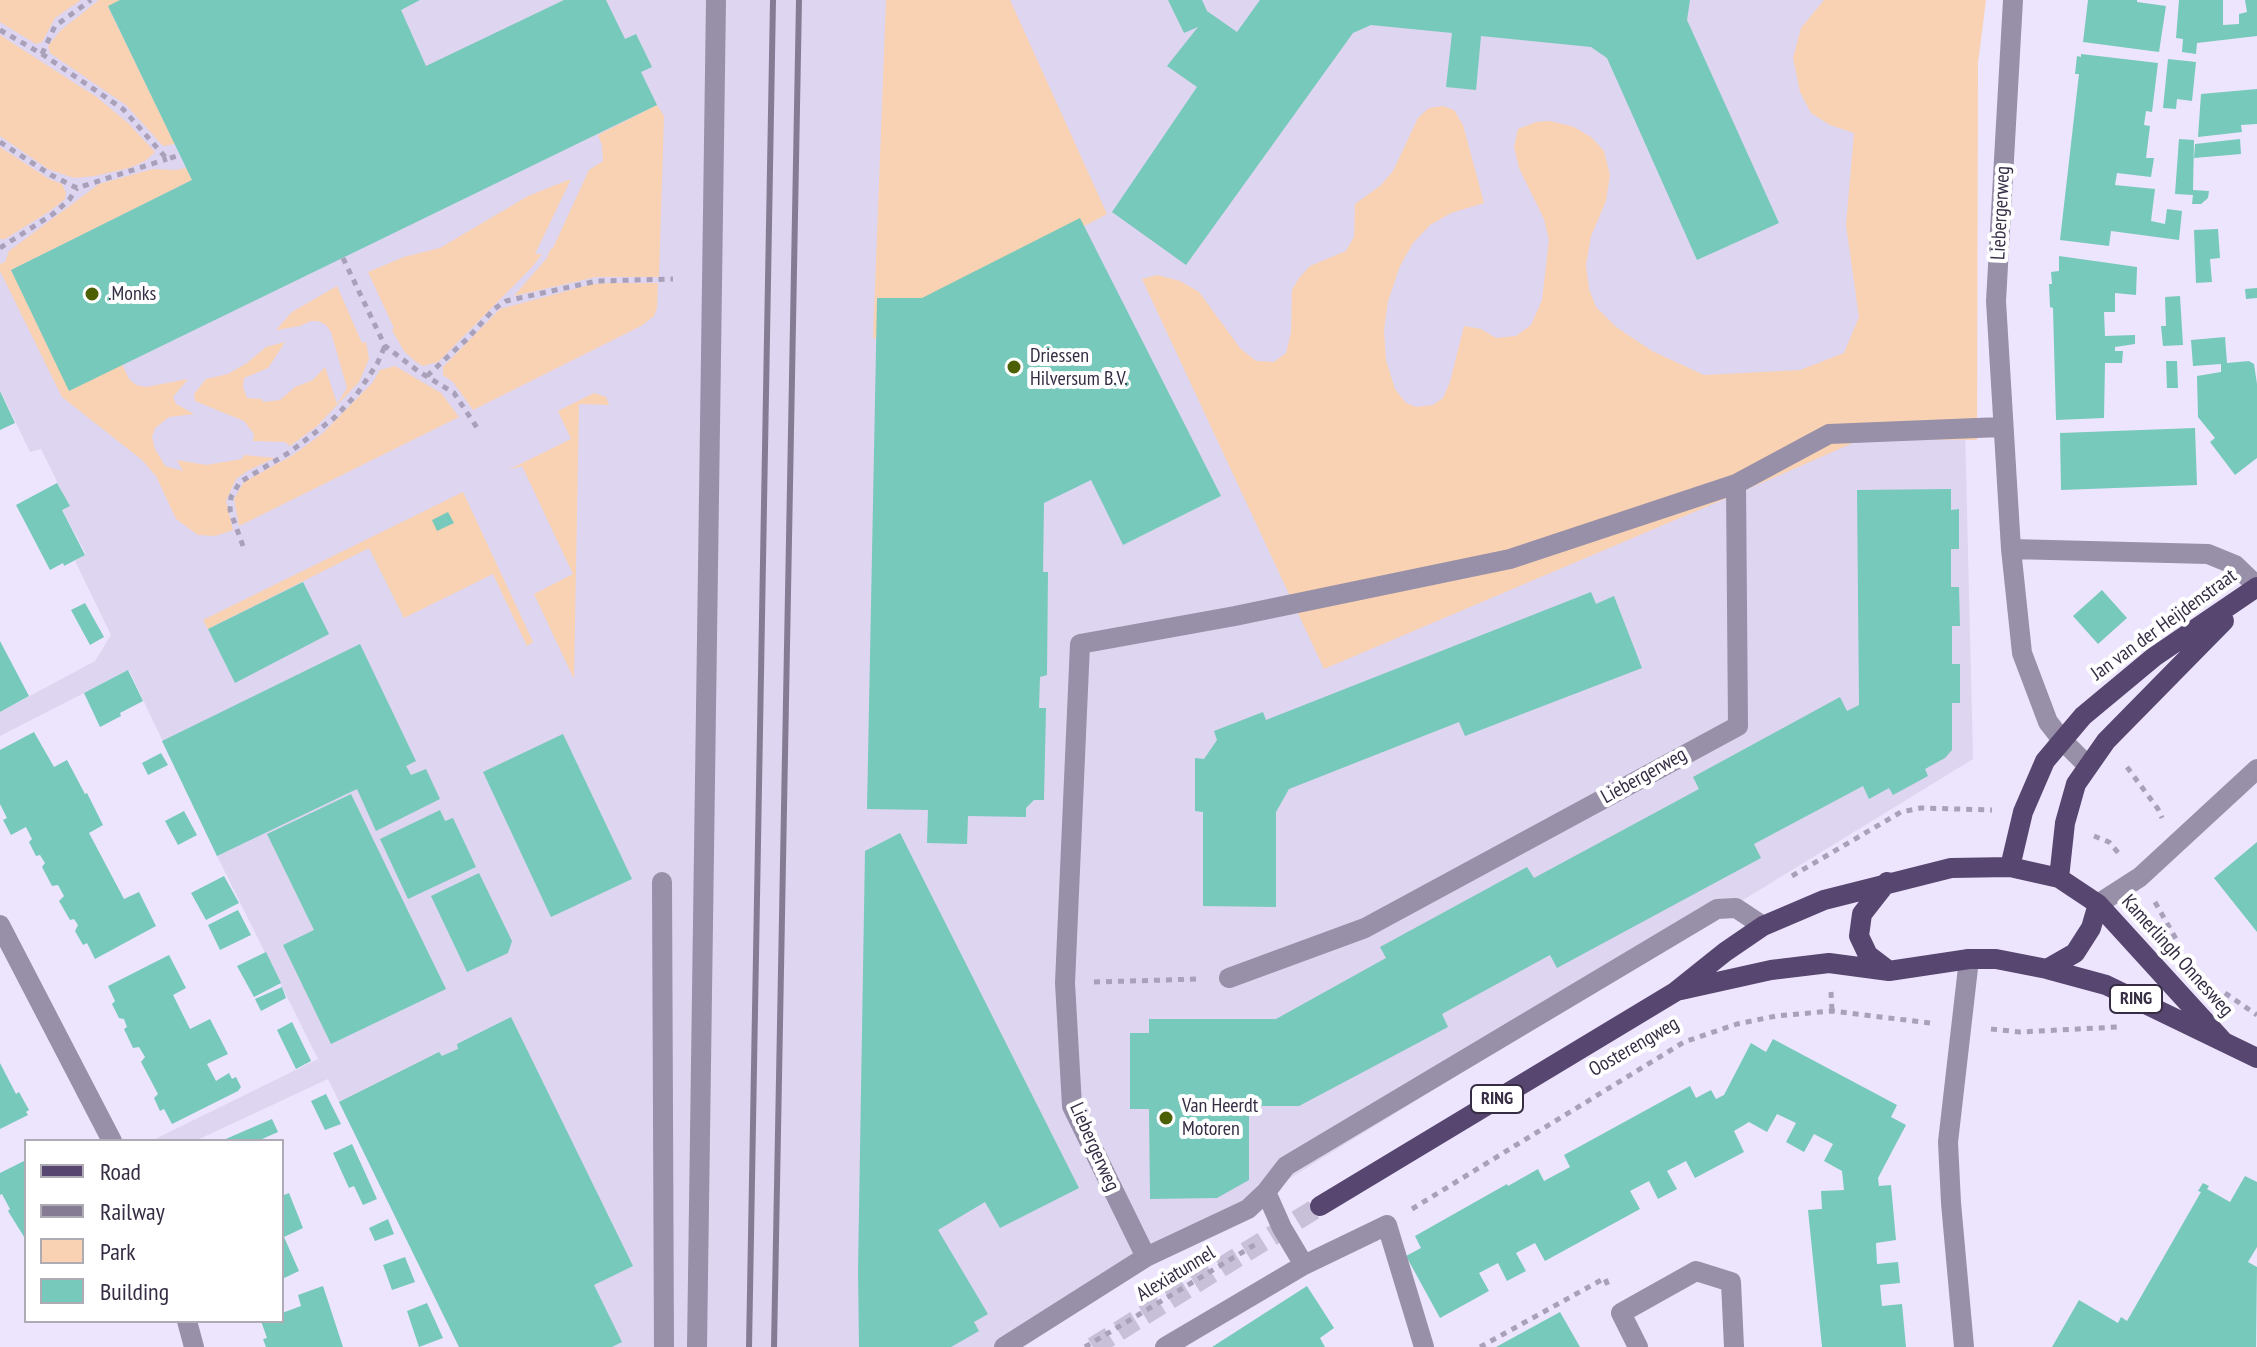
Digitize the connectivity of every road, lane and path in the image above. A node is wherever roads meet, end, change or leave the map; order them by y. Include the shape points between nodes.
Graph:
1 (91, 0) edge
2 (716, 0) edge
3 (2013, 0) edge
4 (0, 30) edge
5 (42, 54) junction
6 (0, 142) edge
7 (180, 155) dead end
8 (167, 159) junction
9 (77, 188) junction
10 (0, 248) edge
11 (343, 258) dead end
12 (673, 279) dead end
13 (385, 346) junction
14 (427, 376) junction
15 (2001, 427) junction
16 (478, 429) dead end
17 (1736, 484) junction
18 (243, 546) dead end
19 (2011, 549) junction
20 (2257, 587) edge
21 (2062, 740) junction
22 (2088, 766) junction
23 (2257, 769) edge
24 (2023, 812) junction
25 (2010, 867) junction
26 (2059, 878) junction
27 (1785, 880) dead end
28 (662, 882) dead end
29 (1887, 882) junction
30 (2098, 904) junction
31 (0, 925) edge
32 (1763, 926) junction
33 (1969, 959) junction
34 (2047, 969) junction
35 (1889, 971) junction
36 (1229, 978) joint
37 (1065, 983) junction
38 (1675, 992) junction
39 (1963, 1026) junction
40 (2080, 1028) dead end
41 (2222, 1040) junction
42 (2257, 1058) edge
43 (111, 1139) edge
44 (1266, 1192) junction
45 (1320, 1206) tunnel mouth
46 (1387, 1225) junction
47 (1282, 1228) junction
48 (1146, 1257) junction
49 (1304, 1265) junction
50 (1621, 1313) junction
51 (188, 1323) edge
52 (194, 1347) edge
53 (664, 1347) edge
54 (697, 1347) edge
55 (1004, 1347) edge
56 (1085, 1347) edge
57 (1165, 1347) edge
58 (1424, 1347) edge
59 (1480, 1347) edge
60 (1638, 1347) edge
61 (1734, 1347) edge
62 (1964, 1347) edge

1 - 5 path via 55,26
2 - 54 street
3 - 15 street, Liebergerweg via 1996,301
4 - 5 path
5 - 8 path via 123,109
6 - 9 path
7 - 8 path
8 - 9 path
9 - 10 path via 53,214
11 - 13 path
12 - 14 path via 597,281 506,301
13 - 14 path
13 - 18 path via 362,386 334,418 240,482 230,510
14 - 16 path via 454,393
15 - 17 street via 1829,434
15 - 19 street, Liebergerweg
17 - 36 street, Liebergerweg via 1738,726 1365,928
17 - 37 street, Liebergerweg via 1510,559 1080,644
19 - 20 street, Jan van der Heijdenstraat via 2208,554 2235,565
19 - 21 street, Liebergerweg via 2022,653 2048,722
20 - 21 main road, Jan van der Heijdenstraat via 2154,657
20 - 22 main road, Jan van der Heijdenstraat via 2106,741
21 - 22 street, Liebergerweg
21 - 24 main road, Jan van der Heijdenstraat via 2045,761
22 - 26 main road, Jan van der Heijdenstraat via 2076,784 2065,823
23 - 30 street via 2140,877
24 - 25 main road, Jan van der Heijdenstraat
24 - 27 path via 1901,812
25 - 26 main road, Oosterengweg / RING
25 - 29 main road, Oosterengweg / RING via 1951,868
26 - 30 main road, Kamerlingh Onnesweg / RING
28 - 53 street
29 - 32 main road, Oosterengweg / RING via 1824,900
29 - 35 main road via 1862,914 1859,936 1868,955
30 - 34 main road, Kamerlingh Onnesweg via 2075,953
30 - 41 main road, Kamerlingh Onnesweg / RING
31 - 43 street
32 - 38 main road, Oosterengweg / RING
32 - 44 street via 1736,908 1717,909 1286,1166
33 - 34 main road, Oosterengweg / RING
33 - 35 main road, Oosterengweg / RING
33 - 39 street
34 - 41 main road, Kamerlingh Onnesweg / RING via 2106,985
35 - 38 main road, Oosterengweg / RING via 1829,963
36 - 37 path
37 - 48 street, Liebergerweg via 1072,1106
38 - 45 main road, Oosterengweg / RING
39 - 40 path, Oosterengweg via 2020,1032
39 - 46 path, Oosterengweg via 1832,1011 1737,1024 1684,1042
39 - 62 street via 1948,1142
41 - 42 main road, Kamerlingh Onnesweg / RING
44 - 47 street
44 - 48 street via 1248,1209
46 - 49 street
46 - 58 street
47 - 49 street
47 - 56 path, Alexiatunnel
48 - 55 street
49 - 57 street
50 - 59 path via 1605,1278
50 - 60 street
50 - 61 street via 1696,1271 1731,1282
51 - 52 street

